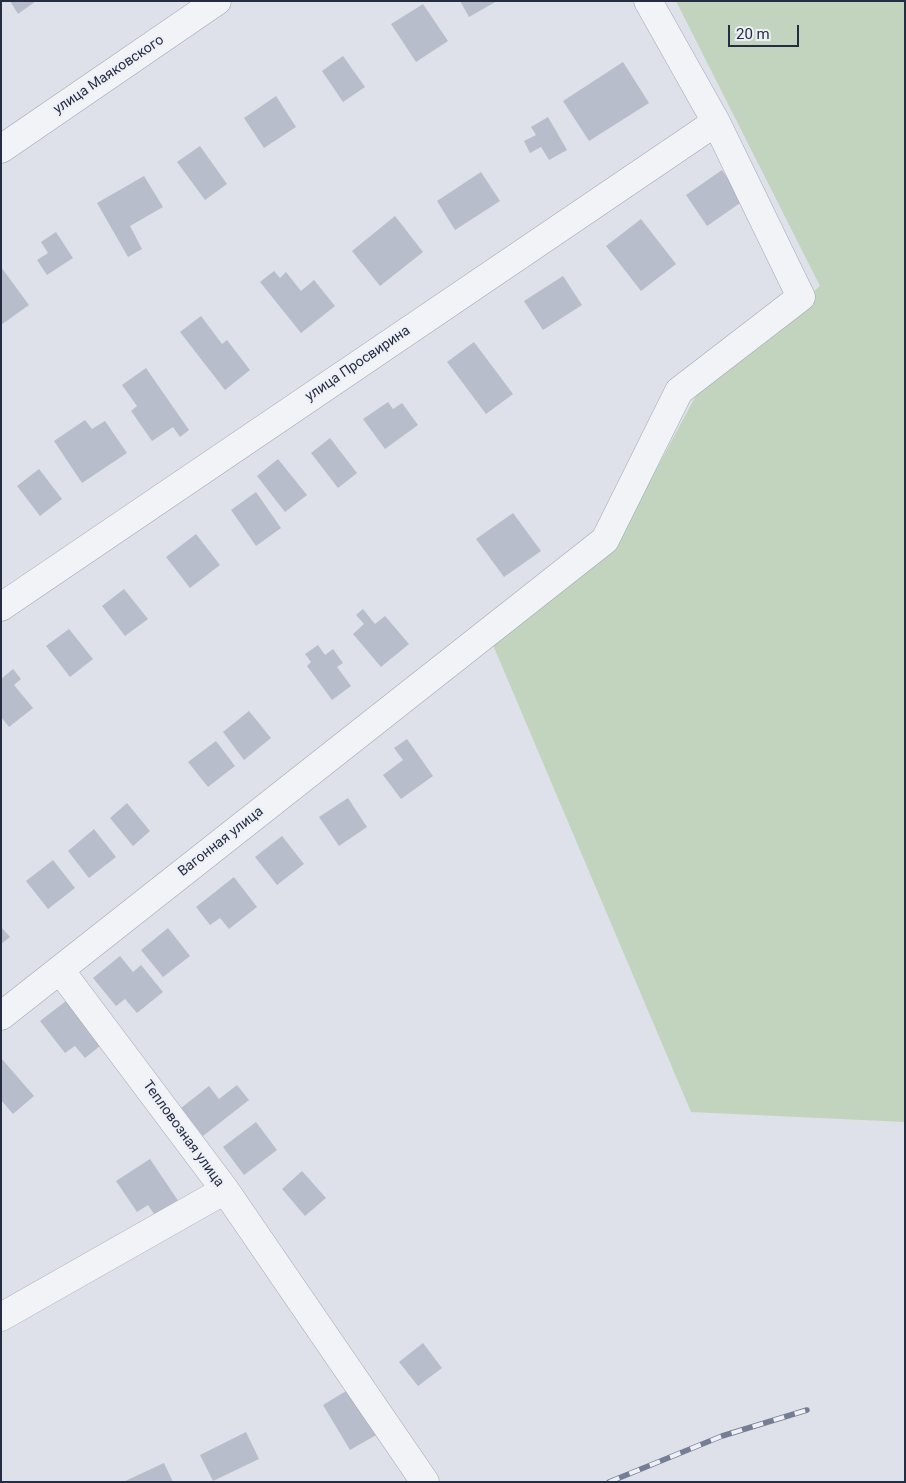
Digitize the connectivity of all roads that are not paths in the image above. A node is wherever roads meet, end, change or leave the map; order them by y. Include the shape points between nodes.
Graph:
1 (217, 1) edge
2 (648, 1) edge
3 (716, 122) junction
4 (1, 149) edge
5 (1, 607) edge
6 (60, 970) junction
7 (1, 1016) edge
8 (225, 1190) junction
9 (1, 1316) edge
10 (425, 1482) edge

1 - 4 street, улица Маяковского
2 - 3 street
3 - 5 street, улица Просвирина
3 - 6 street, Вагонная улица via 801,297 679,391 605,540
6 - 7 street, Вагонная улица
6 - 8 street, Тепловозная улица
8 - 9 street, Тепловозная улица
8 - 10 street

